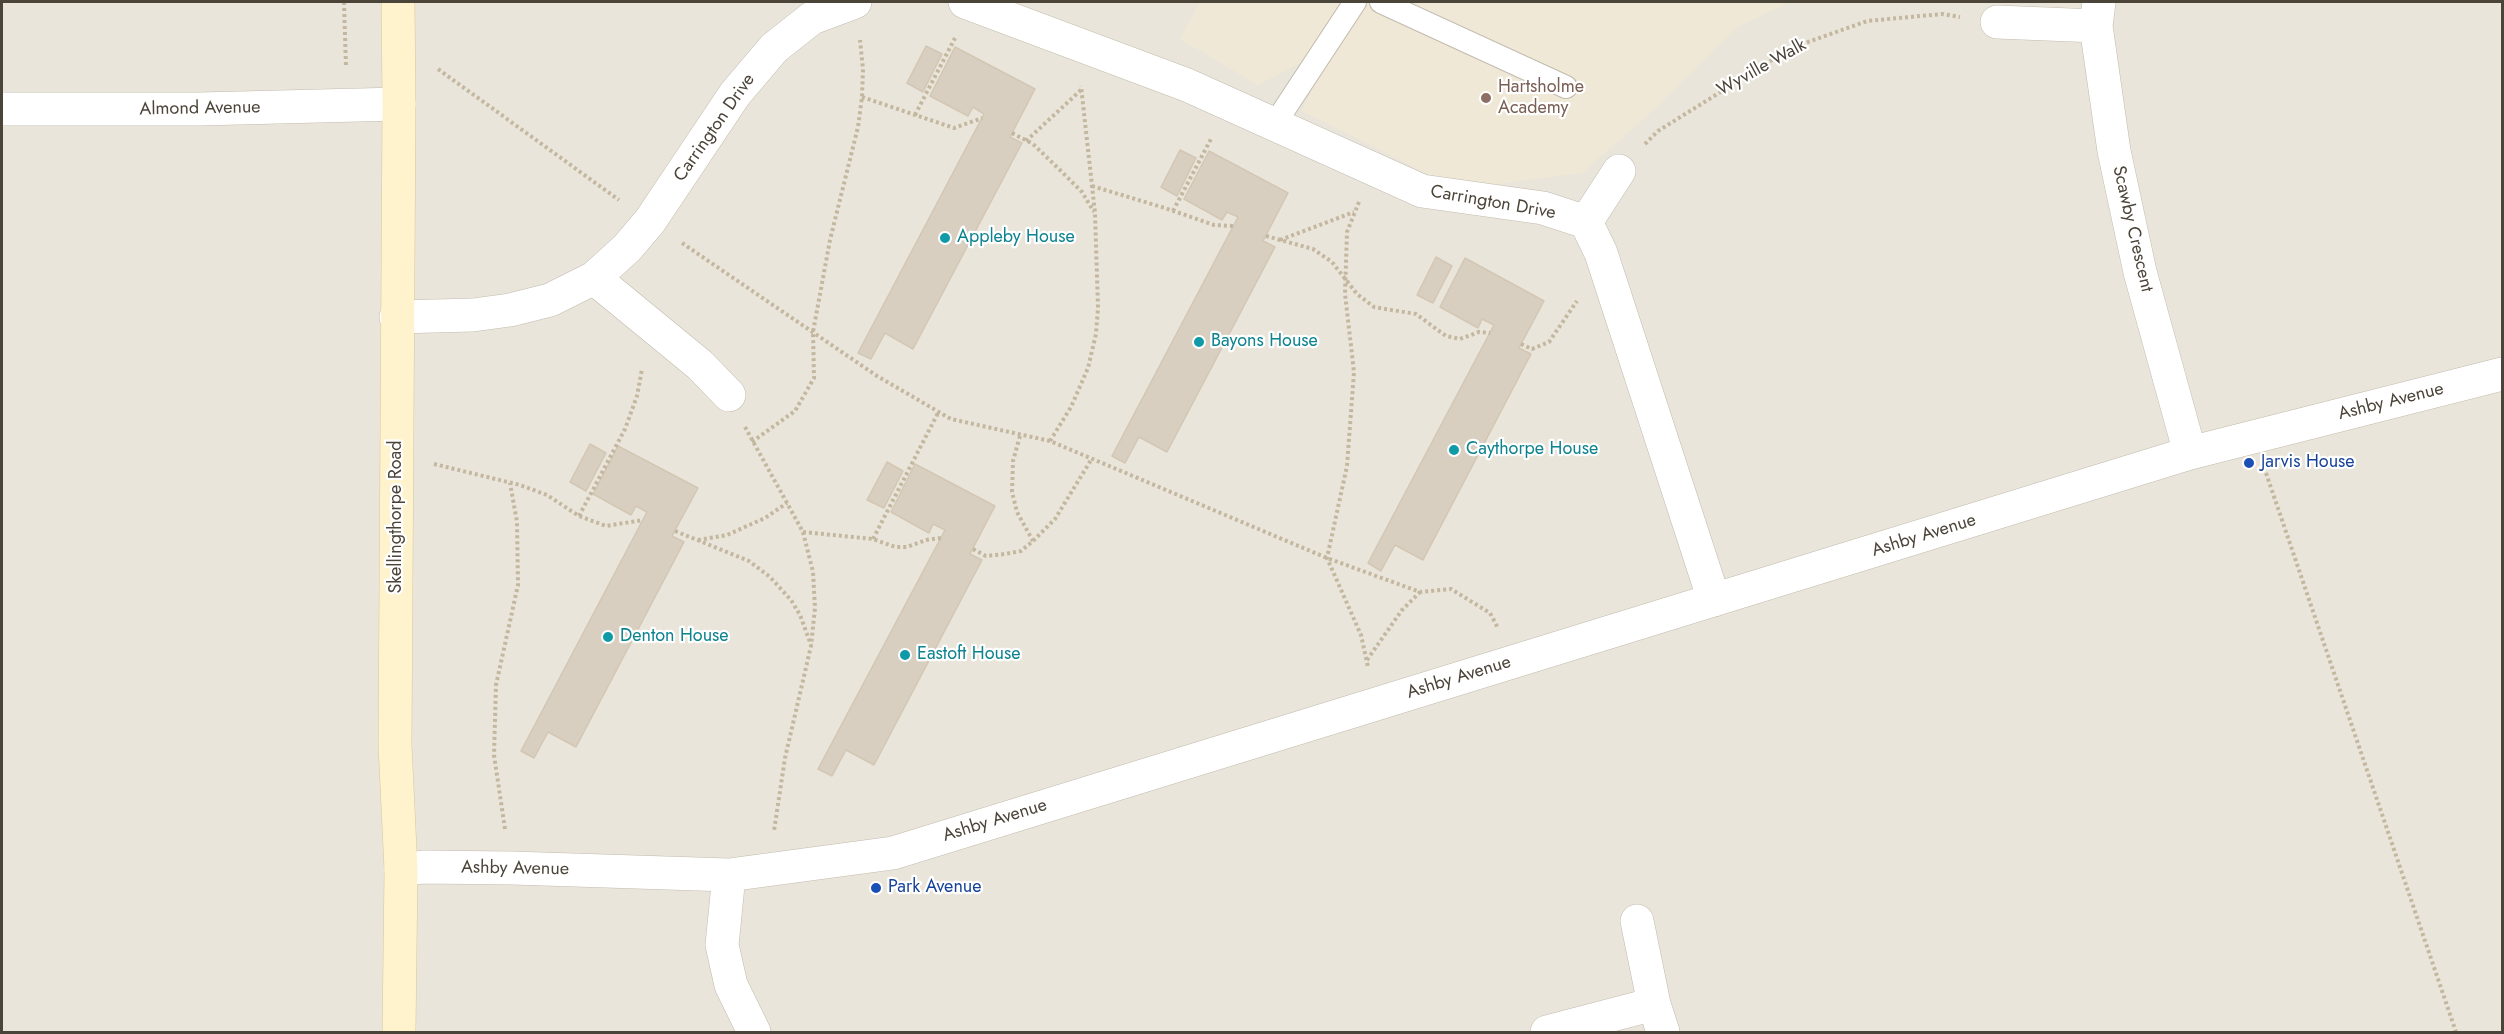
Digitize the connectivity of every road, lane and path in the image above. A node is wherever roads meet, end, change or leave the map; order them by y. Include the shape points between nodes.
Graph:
1 (344, 2) edge
2 (398, 2) edge
3 (854, 2) edge
4 (1356, 2) edge
5 (1380, 2) edge
6 (969, 3) edge
7 (2098, 14) edge
8 (1997, 22) joint
9 (1076, 43) junction
10 (437, 69) dead end
11 (346, 72) dead end
12 (1566, 87) dead end
13 (1081, 90) junction
14 (862, 97) junction
15 (399, 104) junction
16 (1230, 104) junction
17 (2, 109) edge
18 (915, 115) junction
19 (982, 118) dead end
20 (1274, 125) junction
21 (1012, 133) dead end
22 (1026, 141) junction
23 (1373, 168) junction
24 (1619, 171) joint
25 (1092, 186) junction
26 (1173, 211) junction
27 (1355, 211) junction
28 (1095, 213) junction
29 (650, 221) junction
30 (1586, 222) junction
31 (1234, 226) dead end
32 (1266, 236) dead end
33 (1280, 240) junction
34 (1604, 263) junction
35 (594, 278) junction
36 (1345, 281) junction
37 (396, 317) junction
38 (644, 319) junction
39 (813, 332) junction
40 (1490, 333) dead end
41 (1521, 345) dead end
42 (2502, 374) edge
43 (729, 396) joint
44 (939, 411) junction
45 (1020, 436) junction
46 (2254, 437) junction
47 (1050, 441) junction
48 (752, 442) junction
49 (2190, 453) junction
50 (1091, 460) junction
51 (424, 462) dead end
52 (510, 483) junction
53 (787, 503) junction
54 (579, 516) junction
55 (643, 520) dead end
56 (675, 531) dead end
57 (803, 532) junction
58 (941, 538) dead end
59 (873, 539) junction
60 (697, 540) junction
61 (1034, 541) junction
62 (973, 549) dead end
63 (1327, 558) junction
64 (1420, 592) junction
65 (1714, 600) junction
66 (812, 646) junction
67 (1367, 661) junction
68 (1515, 661) junction
69 (1377, 703) junction
70 (512, 868) junction
71 (401, 870) junction
72 (768, 871) junction
73 (729, 875) junction
74 (1637, 921) dead end
75 (1658, 1018) edge
76 (399, 1032) edge
77 (754, 1032) edge
78 (1547, 1032) edge
79 (2456, 1032) edge

1 - 11 path
2 - 15 main road, Skellingthorpe Road
3 - 14 path
3 - 29 street, Carrington Drive via 812,18 774,48 735,94
4 - 20 lane
5 - 12 lane
6 - 9 street, Carrington Drive
6 - 18 path
7 - 8 street
7 - 49 street, Scawby Crescent via 2114,151 2140,272
8 - 24 path, Wyville Walk via 1942,14 1867,21 1791,48 1658,131
9 - 13 path
9 - 16 street, Carrington Drive
10 - 29 path
13 - 22 path
13 - 25 path
14 - 18 path
14 - 39 path
15 - 17 street, Almond Avenue
15 - 37 main road, Skellingthorpe Road
16 - 20 street, Carrington Drive
16 - 26 path
18 - 19 path via 954,128
20 - 23 street, Carrington Drive
21 - 22 path
22 - 28 path via 1082,192
23 - 27 path
23 - 30 street, Carrington Drive via 1422,191 1543,208
24 - 30 street
25 - 26 path
25 - 28 path
26 - 31 path via 1214,225
27 - 33 path
27 - 36 path via 1347,232
28 - 47 path via 1096,334 1088,368
29 - 35 street, Carrington Drive
29 - 39 path
30 - 34 street
32 - 33 path
33 - 36 path via 1313,249 1332,262
34 - 41 path via 1548,342 1532,349
34 - 65 street
35 - 37 street, Carrington Drive via 550,300 510,310
35 - 38 street
36 - 40 path via 1374,307 1416,314 1446,336 1461,339 1479,332
36 - 63 path via 1354,372 1347,466
37 - 71 main road, Skellingthorpe Road via 395,745
38 - 43 street via 700,365
38 - 54 path via 643,366 637,396 625,429
39 - 44 path via 877,376
39 - 48 path via 814,378 795,411
42 - 46 street, Ashby Avenue
43 - 48 path
44 - 45 path via 951,419
44 - 59 path
45 - 47 path
45 - 61 path via 1013,460 1012,492 1017,512
46 - 49 street, Ashby Avenue
46 - 79 path
47 - 50 path
48 - 53 path
49 - 65 street, Ashby Avenue
50 - 61 path via 1055,519
50 - 63 path
51 - 52 path
52 - 54 path via 547,495
52 - 70 path via 517,522 518,585 496,685 494,755
53 - 57 path
53 - 60 path via 727,535
54 - 55 path via 606,526
56 - 60 path
57 - 59 path
57 - 66 path via 813,572
58 - 59 path via 907,547
60 - 66 path via 749,561 770,577 795,608
61 - 62 path via 1021,551 1005,554 986,556
63 - 64 path
63 - 67 path via 1361,635
64 - 67 path via 1402,610
64 - 68 path via 1451,589 1490,613
65 - 68 street, Ashby Avenue
66 - 72 path via 785,758
67 - 69 path
68 - 69 street, Ashby Avenue
69 - 72 street, Ashby Avenue via 893,853
70 - 71 street, Ashby Avenue
70 - 73 street, Ashby Avenue
71 - 76 main road, Skellingthorpe Road
72 - 73 street, Ashby Avenue
73 - 77 street via 722,945 731,985
74 - 75 street
75 - 78 street

